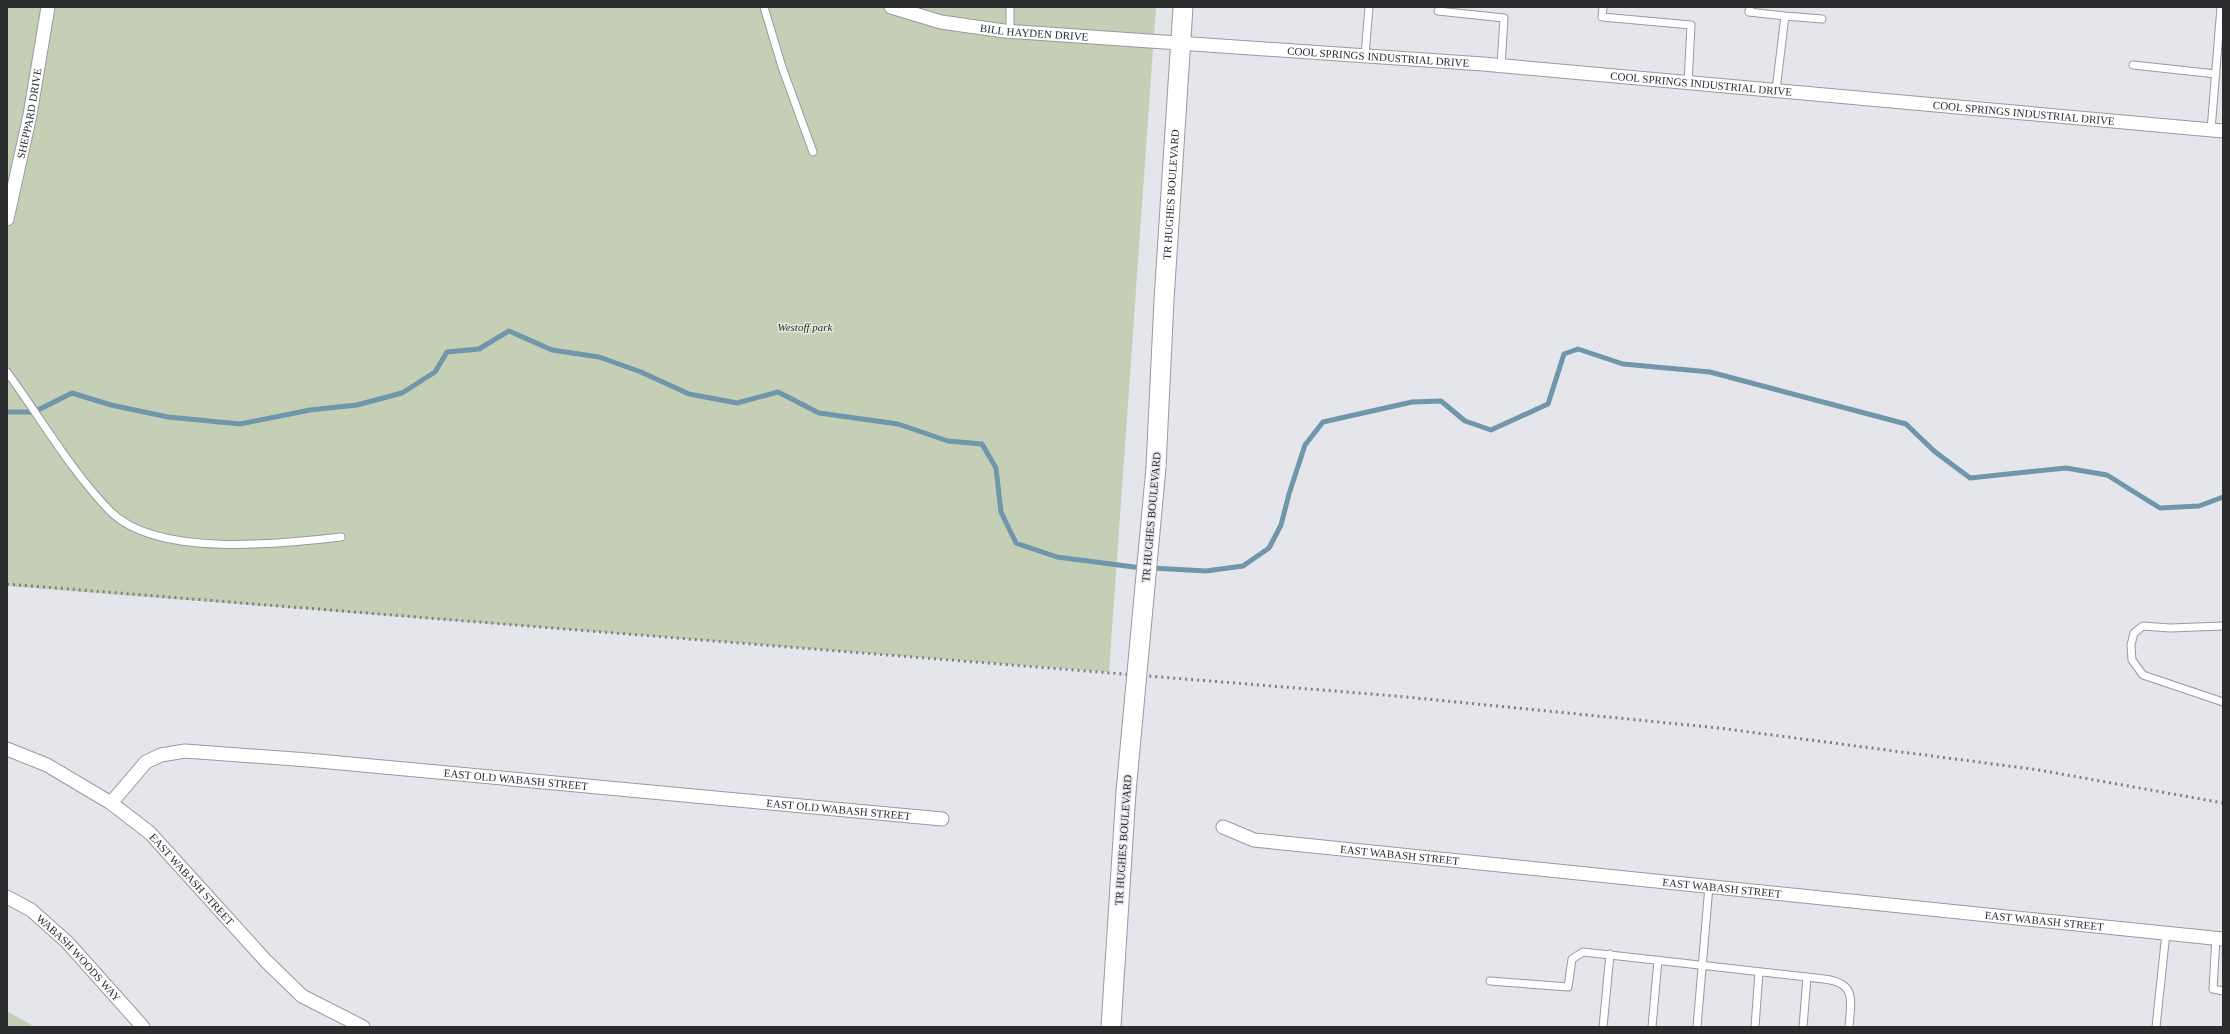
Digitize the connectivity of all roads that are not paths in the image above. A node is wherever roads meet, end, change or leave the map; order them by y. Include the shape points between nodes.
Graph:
1 (48, 7) edge
2 (765, 7) edge
3 (891, 7) edge
4 (1010, 7) edge
5 (1183, 7) edge
6 (1369, 7) edge
7 (1603, 7) edge
8 (1750, 7) edge
9 (2221, 7) edge
10 (1459, 10) edge
11 (1438, 11) dead end
12 (1785, 16) junction
13 (1822, 19) dead end
14 (1010, 31) junction
15 (1180, 42) junction
16 (1365, 55) junction
17 (2133, 65) dead end
18 (1501, 66) junction
19 (2216, 74) junction
20 (1688, 83) junction
21 (1776, 90) junction
22 (2217, 130) edge
23 (813, 152) dead end
24 (7, 219) edge
25 (7, 372) edge
26 (341, 537) dead end
27 (2223, 626) edge
28 (2223, 702) edge
29 (7, 749) edge
30 (111, 803) junction
31 (942, 819) dead end
32 (1223, 827) dead end
33 (1709, 886) junction
34 (7, 897) edge
35 (2166, 933) junction
36 (2220, 938) edge
37 (1610, 954) junction
38 (1658, 960) junction
39 (1702, 966) junction
40 (1759, 972) junction
41 (1807, 977) junction
42 (1490, 982) dead end
43 (2223, 991) edge
44 (143, 1027) edge
45 (363, 1027) edge
46 (1111, 1027) edge
47 (1603, 1027) edge
48 (1652, 1027) edge
49 (1697, 1027) edge
50 (1755, 1027) edge
51 (1803, 1027) edge
52 (1848, 1027) edge
53 (2156, 1027) edge

1 - 24 street, SHEPPARD DRIVE via 30,115
2 - 23 lane via 782,67
3 - 14 street, BILL HAYDEN DRIVE via 941,22
4 - 14 lane
5 - 15 main road, TR HUGHES BOULEVARD
6 - 16 lane
7 - 20 lane via 1602,17 1691,25
8 - 12 lane via 1749,12
9 - 19 lane
10 - 11 lane
10 - 18 lane via 1504,18
12 - 13 lane
12 - 21 lane
14 - 15 street, BILL HAYDEN DRIVE
15 - 16 street, COOL SPRINGS INDUSTRIAL DRIVE
15 - 46 main road, TR HUGHES BOULEVARD, bridge via 1156,467 1126,792
16 - 18 street, COOL SPRINGS INDUSTRIAL DRIVE
17 - 19 lane
18 - 20 street, COOL SPRINGS INDUSTRIAL DRIVE
19 - 22 lane
20 - 21 street, COOL SPRINGS INDUSTRIAL DRIVE
21 - 22 street, COOL SPRINGS INDUSTRIAL DRIVE
25 - 26 lane via 78,472 111,512 136,529 210,544 281,544
27 - 28 lane via 2143,626 2134,633 2131,645 2132,660 2143,675
29 - 30 street, EAST WABASH STREET via 47,765
30 - 31 street, EAST OLD WABASH STREET via 146,762 161,755 184,751 324,761
30 - 45 street, EAST WABASH STREET via 150,833 266,961 302,996
32 - 33 street, EAST WABASH STREET via 1254,840
33 - 35 street, EAST WABASH STREET
33 - 39 lane
34 - 44 street, WABASH WOODS WAY via 31,910 67,942
35 - 36 street, EAST WABASH STREET
35 - 53 lane
36 - 43 lane via 2213,990
37 - 38 lane
37 - 42 lane via 1577,954 1572,959 1568,987
37 - 47 lane
38 - 39 lane
38 - 48 lane
39 - 40 lane
39 - 49 lane
40 - 41 lane
40 - 50 lane
41 - 51 lane
41 - 52 lane via 1838,981 1846,986 1851,997

